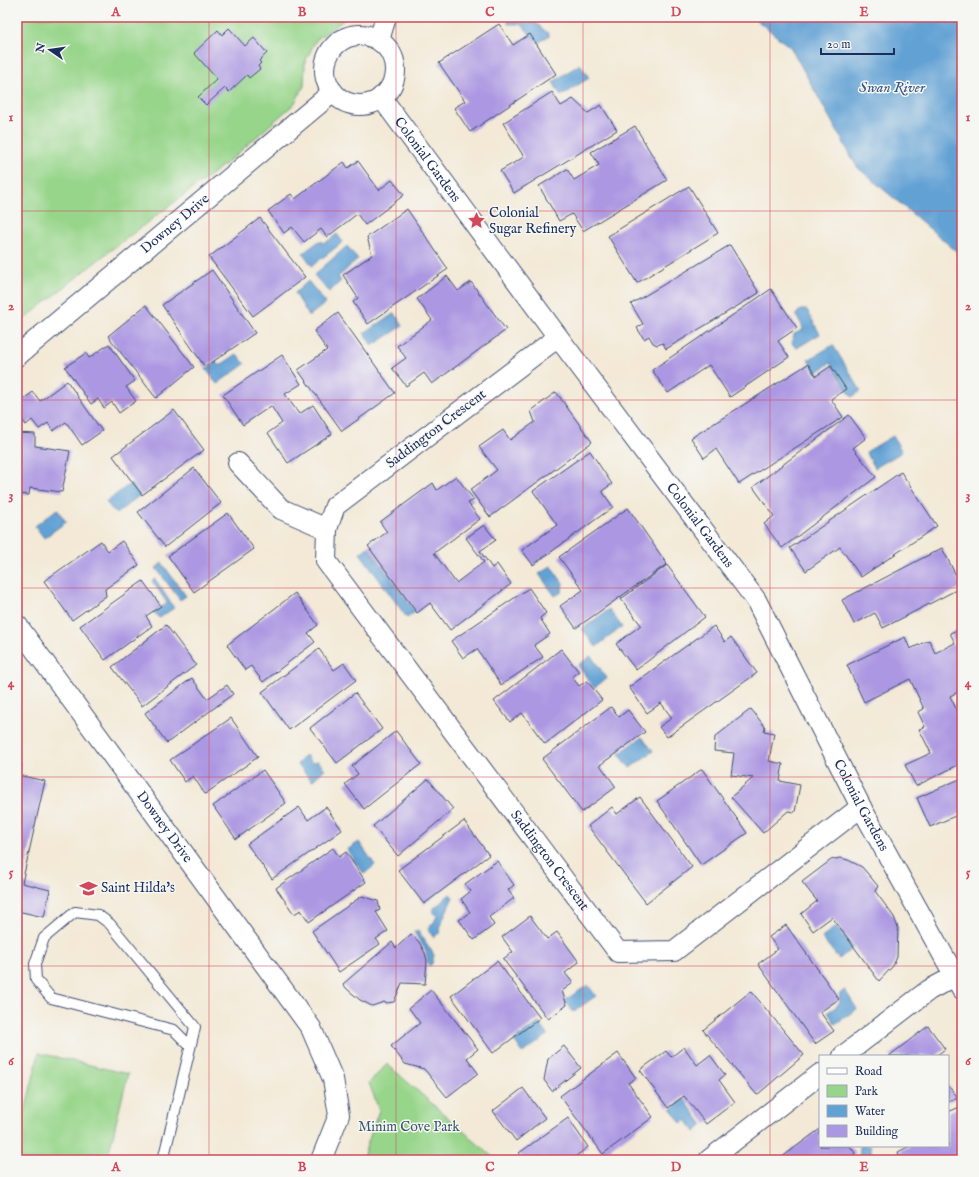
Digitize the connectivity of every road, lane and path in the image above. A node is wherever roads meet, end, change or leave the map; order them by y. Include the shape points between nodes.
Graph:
1 (386, 17) edge
2 (379, 40) junction
3 (333, 92) junction
4 (381, 97) junction
5 (558, 337) junction
6 (17, 356) edge
7 (238, 463) dead end
8 (327, 529) junction
9 (17, 625) edge
10 (861, 807) junction
11 (959, 983) edge
12 (190, 1046) junction
13 (844, 1055) edge
14 (819, 1075) edge
15 (163, 1160) edge
16 (321, 1160) edge
17 (710, 1160) edge

1 - 2 street
2 - 3 street via 370,36 350,36 334,47 326,64 328,83
2 - 4 street via 387,48 395,68 394,79
3 - 4 street via 351,104 372,102
3 - 6 street, Downey Drive
4 - 5 street, Colonial Gardens
5 - 8 street, Saddington Crescent via 335,506
5 - 10 street, Colonial Gardens via 756,600
7 - 8 street via 280,509
8 - 10 street, Saddington Crescent via 326,560 618,952 674,951
9 - 16 street, Downey Drive via 311,1028 333,1079 339,1115
10 - 11 street, Colonial Gardens
11 - 13 street via 929,990
12 - 12 lane via 174,1030 51,998 36,980 35,964 44,938 75,912 98,915 110,924 195,1026
12 - 15 lane
14 - 17 street

